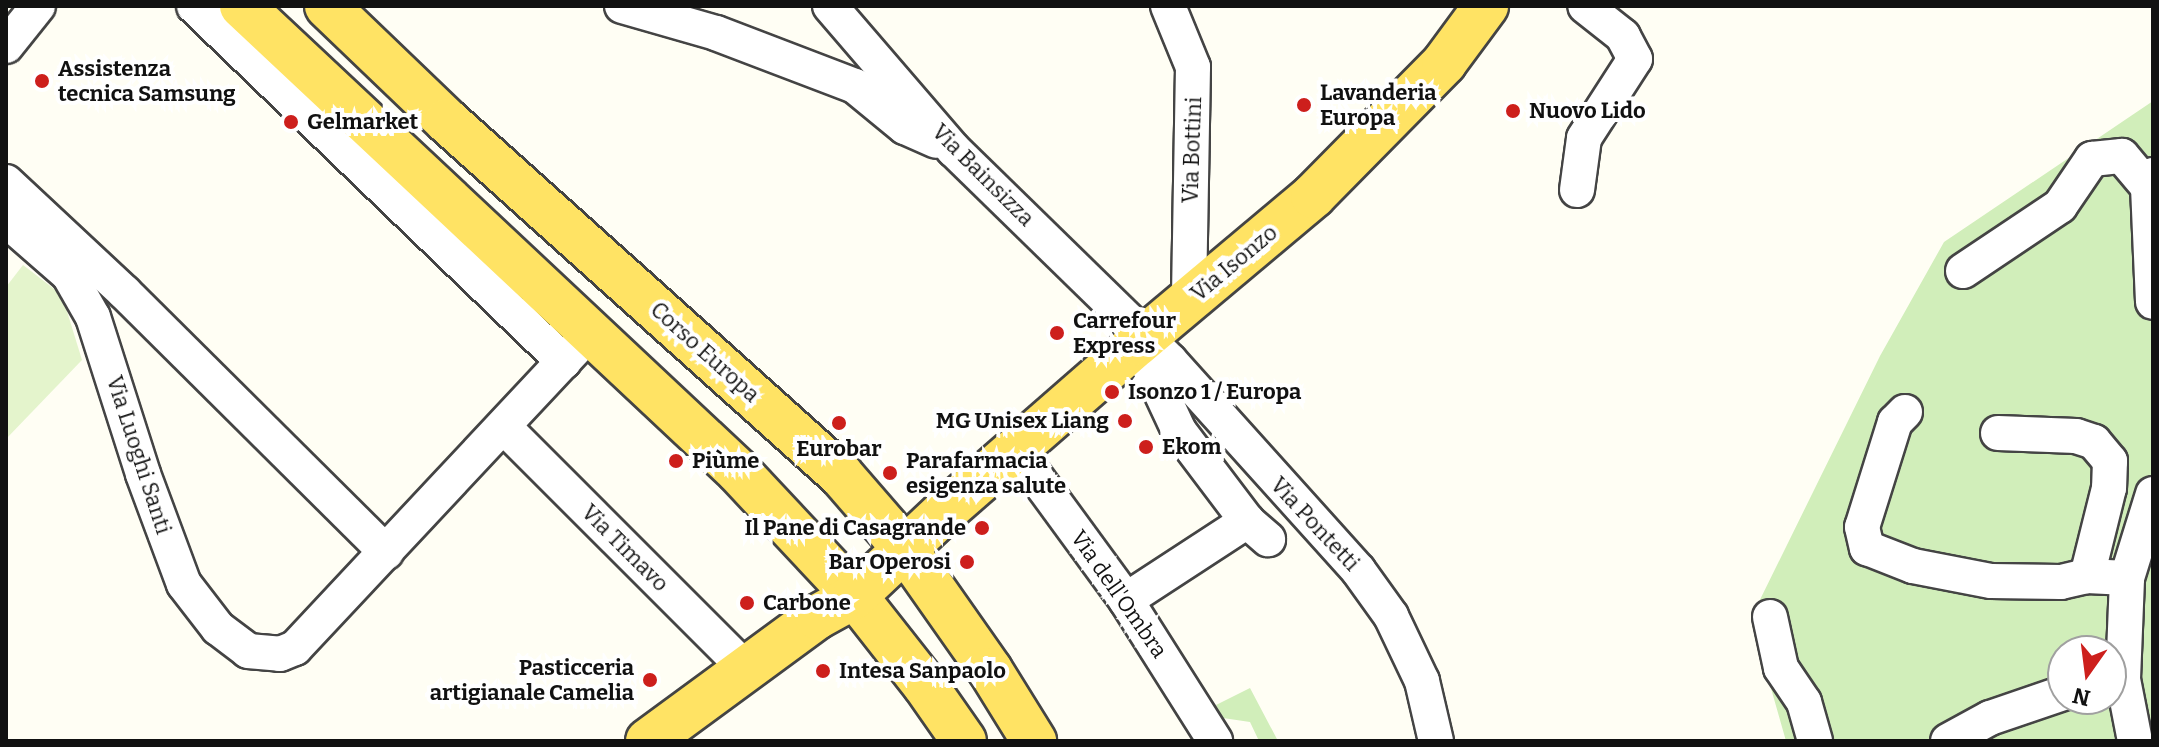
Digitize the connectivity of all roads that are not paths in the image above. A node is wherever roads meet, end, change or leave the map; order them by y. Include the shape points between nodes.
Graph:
1 (38, 6) edge
2 (194, 6) edge
3 (242, 6) edge
4 (327, 6) edge
5 (622, 6) edge
6 (830, 6) edge
7 (1168, 6) edge
8 (1486, 6) edge
9 (1585, 6) edge
10 (6, 46) edge
11 (954, 150) junction
12 (2150, 181) edge
13 (6, 182) edge
14 (1577, 190) dead end
15 (6, 220) edge
16 (1963, 271) dead end
17 (1189, 300) junction
18 (2153, 302) edge
19 (1142, 339) junction
20 (577, 348) junction
21 (1905, 412) dead end
22 (505, 428) junction
23 (1998, 433) dead end
24 (1017, 451) junction
25 (2153, 494) edge
26 (905, 549) junction
27 (386, 552) junction
28 (2087, 576) junction
29 (2127, 578) junction
30 (855, 596) junction
31 (1126, 600) junction
32 (1770, 617) dead end
33 (2121, 635) edge
34 (745, 668) junction
35 (2047, 698) edge
36 (2127, 714) edge
37 (648, 741) edge
38 (964, 741) edge
39 (1034, 741) edge
40 (1215, 741) edge
41 (1436, 741) edge
42 (1815, 741) edge
43 (1948, 741) edge
44 (2135, 741) edge

1 - 10 street
2 - 20 street
3 - 20 main road
4 - 26 main road, Corso Europa via 447,121 841,475
5 - 11 street via 716,33 855,86 905,127
6 - 11 street, Via Bainsizza
7 - 17 street, Via Bottini via 1193,67
8 - 17 main road, Via Isonzo via 1444,63 1313,196
9 - 14 street via 1623,36 1635,59 1584,138
11 - 19 street, Via Bainsizza
12 - 16 street via 2122,156 2092,159 2060,206
12 - 18 street
13 - 27 street
15 - 27 street, Via Luoghi Santi via 69,275 93,317 184,584 239,647 280,654 295,648
17 - 19 main road, Via Isonzo
19 - 24 main road, Via Isonzo
19 - 31 street via 1179,431 1257,530
19 - 41 street, Via Pontetti via 1358,570 1391,616 1422,681
20 - 22 street
20 - 30 main road via 738,471
21 - 28 street via 1895,422 1862,527 1867,548 1913,566 1991,581 2061,582
22 - 27 street
22 - 34 street, Via Timavo
23 - 28 street via 2076,436 2094,442 2110,461 2109,488
24 - 26 main road, Via Isonzo
24 - 31 street, Via dell'Ombra
25 - 29 street
26 - 30 main road, Via Isonzo
26 - 39 main road, Corso Europa
28 - 29 street
29 - 33 street
30 - 34 main road
30 - 38 main road
31 - 40 street, Via dell'Ombra
32 - 42 street via 1781,668 1804,702
34 - 37 main road
35 - 43 street via 1990,718
36 - 44 street

